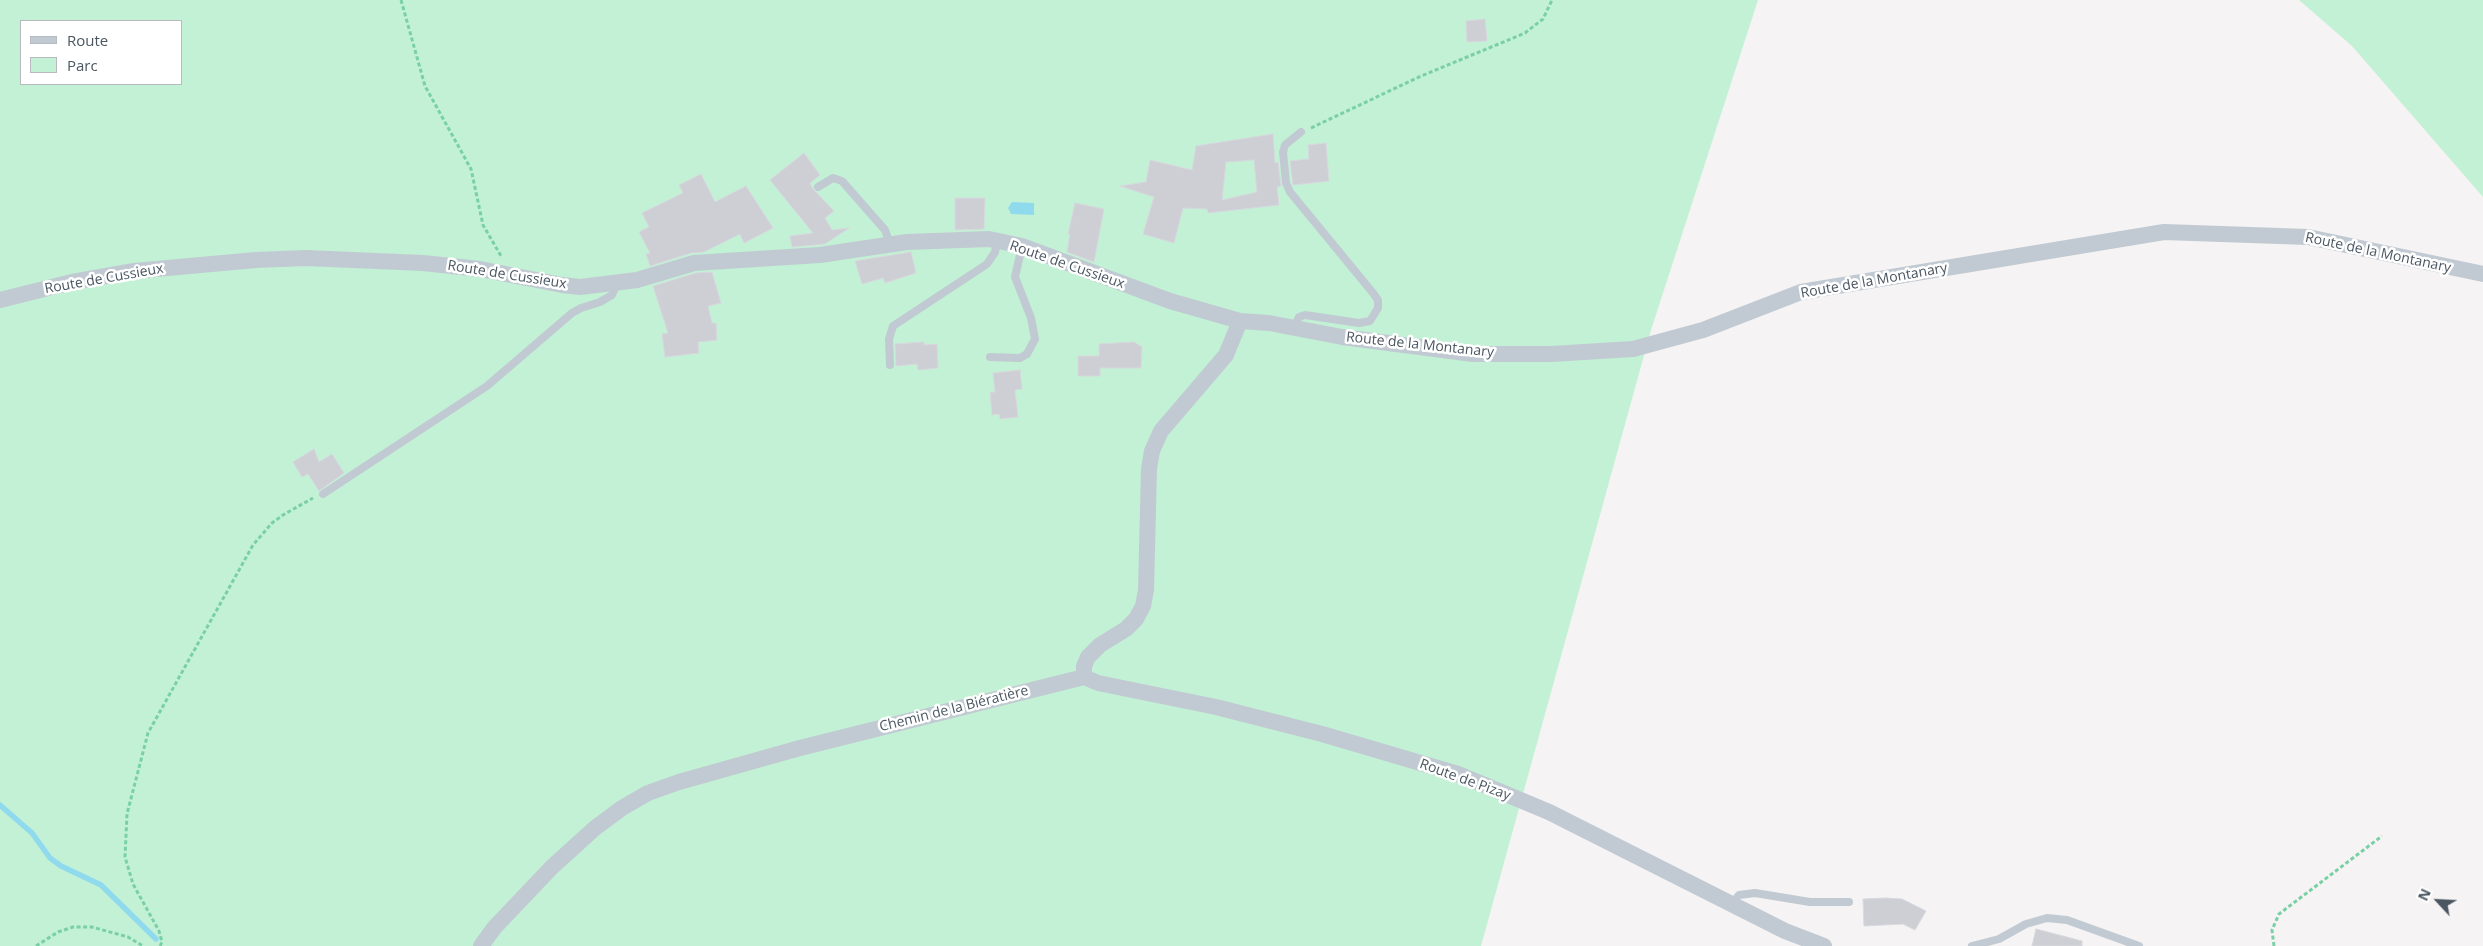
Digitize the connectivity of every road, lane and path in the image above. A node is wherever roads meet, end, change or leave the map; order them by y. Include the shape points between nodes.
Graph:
1 (401, 0) edge
2 (1552, 0) edge
3 (1301, 132) joint
4 (818, 187) dead end
5 (997, 241) junction
6 (890, 244) junction
7 (1022, 246) junction
8 (505, 273) junction
9 (2483, 274) edge
10 (617, 283) junction
11 (0, 300) edge
12 (1240, 321) junction
13 (1293, 329) junction
14 (990, 357) dead end
15 (890, 365) dead end
16 (323, 494) joint
17 (1084, 676) junction
18 (2382, 836) dead end
19 (1849, 902) dead end
20 (1732, 905) junction
21 (36, 946) edge
22 (143, 946) edge
23 (160, 946) edge
24 (481, 946) edge
25 (1824, 946) edge
26 (1972, 946) edge
27 (2139, 946) edge
28 (2274, 946) edge

1 - 8 path via 426,86 471,169 483,225 504,260
2 - 3 path via 1543,19 1525,33 1419,77
3 - 13 lane via 1285,145 1286,183 1374,293 1378,308 1370,321 1359,323 1305,316 1299,317
4 - 6 lane via 833,178 842,181 885,230
5 - 6 street, Route de Cussieux via 939,240
5 - 7 street, Route de Cussieux
5 - 15 lane via 995,252 987,264 893,326 889,339
6 - 10 street, Route de Cussieux via 820,255 694,263
7 - 12 street, Route de Cussieux via 1170,301
7 - 14 lane via 1015,277 1031,318 1035,339 1027,354 1020,358
8 - 10 street, Route de Cussieux via 580,287
8 - 11 street, Route de Cussieux via 352,259 256,260 134,271
9 - 13 street, Route de la Montanary via 2308,237 2164,232 1801,292 1703,330 1633,349 1473,354
10 - 16 lane via 612,294 572,313 487,386
12 - 13 street, Route de la Montanary
12 - 17 street via 1226,355 1160,431 1149,469 1146,590 1142,606 1126,629 1100,645 1088,657
16 - 23 path via 283,515 252,545 148,733 127,814 125,857 133,884 159,931
17 - 20 street, Route de Pizay via 1098,683 1216,707 1322,734 1458,774 1549,812
17 - 24 street, Chemin de la Biératière via 800,748 648,793 595,828 552,866
18 - 28 path via 2279,914 2272,930
19 - 20 lane via 1810,902 1755,893 1739,896
20 - 25 street, Route de Pizay via 1784,931
21 - 22 path via 58,932 73,927 92,927 128,937
26 - 27 lane via 1999,939 2026,924 2046,918 2067,920

